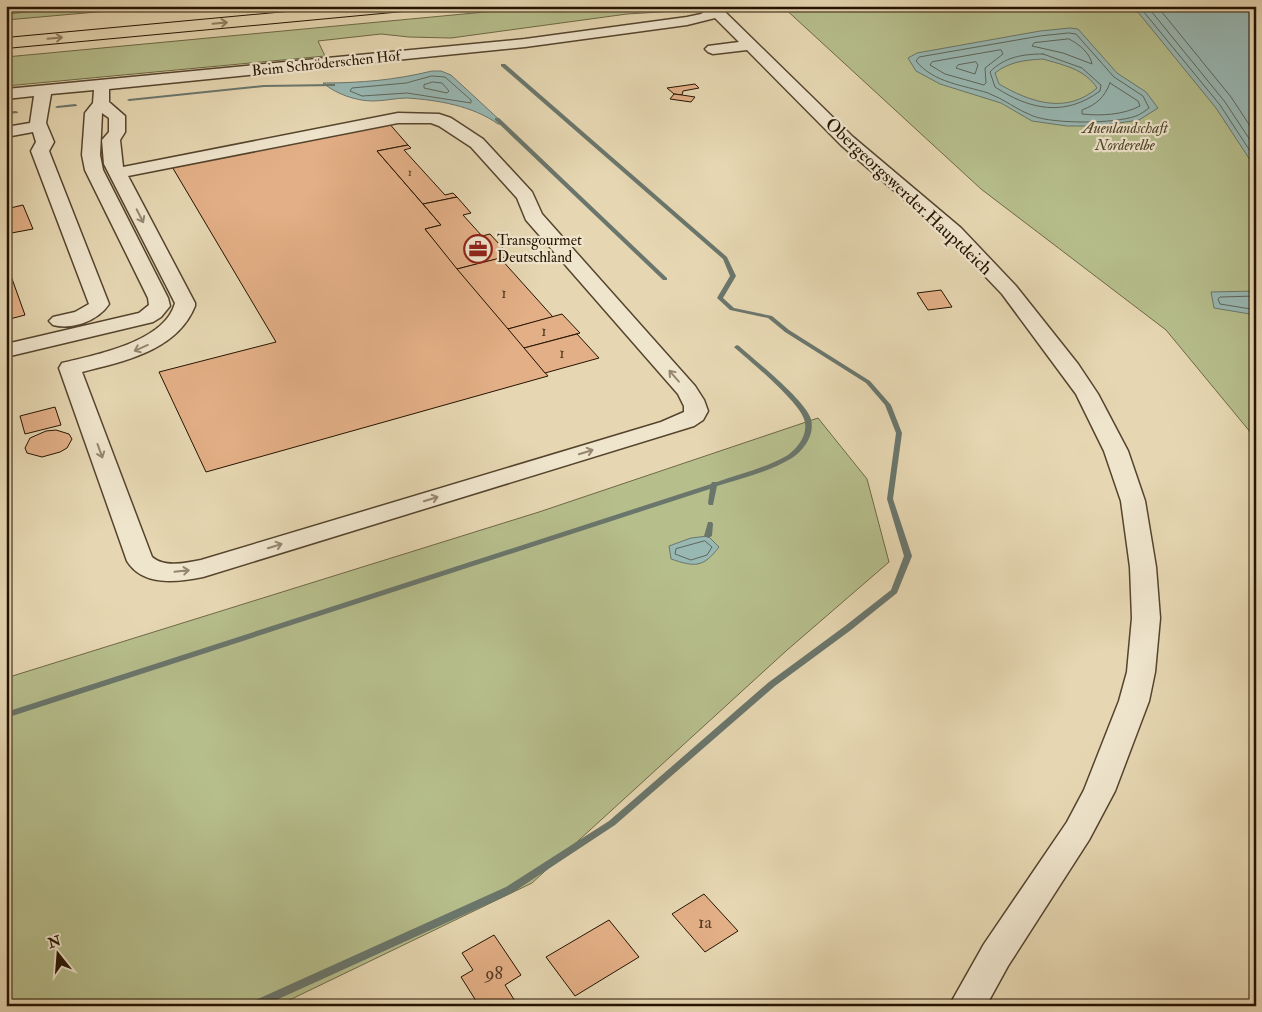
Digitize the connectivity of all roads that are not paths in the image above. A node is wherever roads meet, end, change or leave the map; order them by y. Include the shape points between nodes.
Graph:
1 (264, 6) edge
2 (402, 6) edge
3 (699, 6) edge
4 (713, 8) edge
5 (645, 27) junction
6 (6, 29) edge
7 (6, 42) edge
8 (751, 45) junction
9 (713, 49) dead end
10 (102, 85) junction
11 (42, 91) junction
12 (6, 94) edge
13 (106, 108) junction
14 (40, 126) junction
15 (6, 132) edge
16 (117, 173) junction
17 (6, 333) edge
18 (6, 351) edge
19 (967, 1006) edge

1 - 6 highway
7 -> 2 highway
3 - 5 street, Beim Schröderschen Hof via 686,14
4 - 5 street, Beim Schröderschen Hof via 699,19
4 - 8 street, Obergeorgswerder Hauptdeich
5 - 10 street, Beim Schröderschen Hof via 525,43
8 - 9 street
8 - 19 street, Obergeorgswerder Hauptdeich via 847,141 954,232 1009,290 1087,394 1116,451 1133,501 1144,567 1146,618 1141,672 1134,701 1098,791 1078,831 996,955
10 - 11 street, Beim Schröderschen Hof
10 - 13 street
11 - 12 street, Beim Schröderschen Hof
11 - 14 street
13 - 16 street via 105,134 111,140
13 - 18 street via 93,113 91,160 160,306 146,318
14 - 15 street
14 - 17 street via 45,142 40,151 99,304 96,310 81,316
16 -> 16 street via 184,308 155,341 128,353 70,368 140,561 148,568 165,572 202,568 669,427 696,414 695,403 687,391 533,216 526,196 477,143 445,122 433,118 398,118

